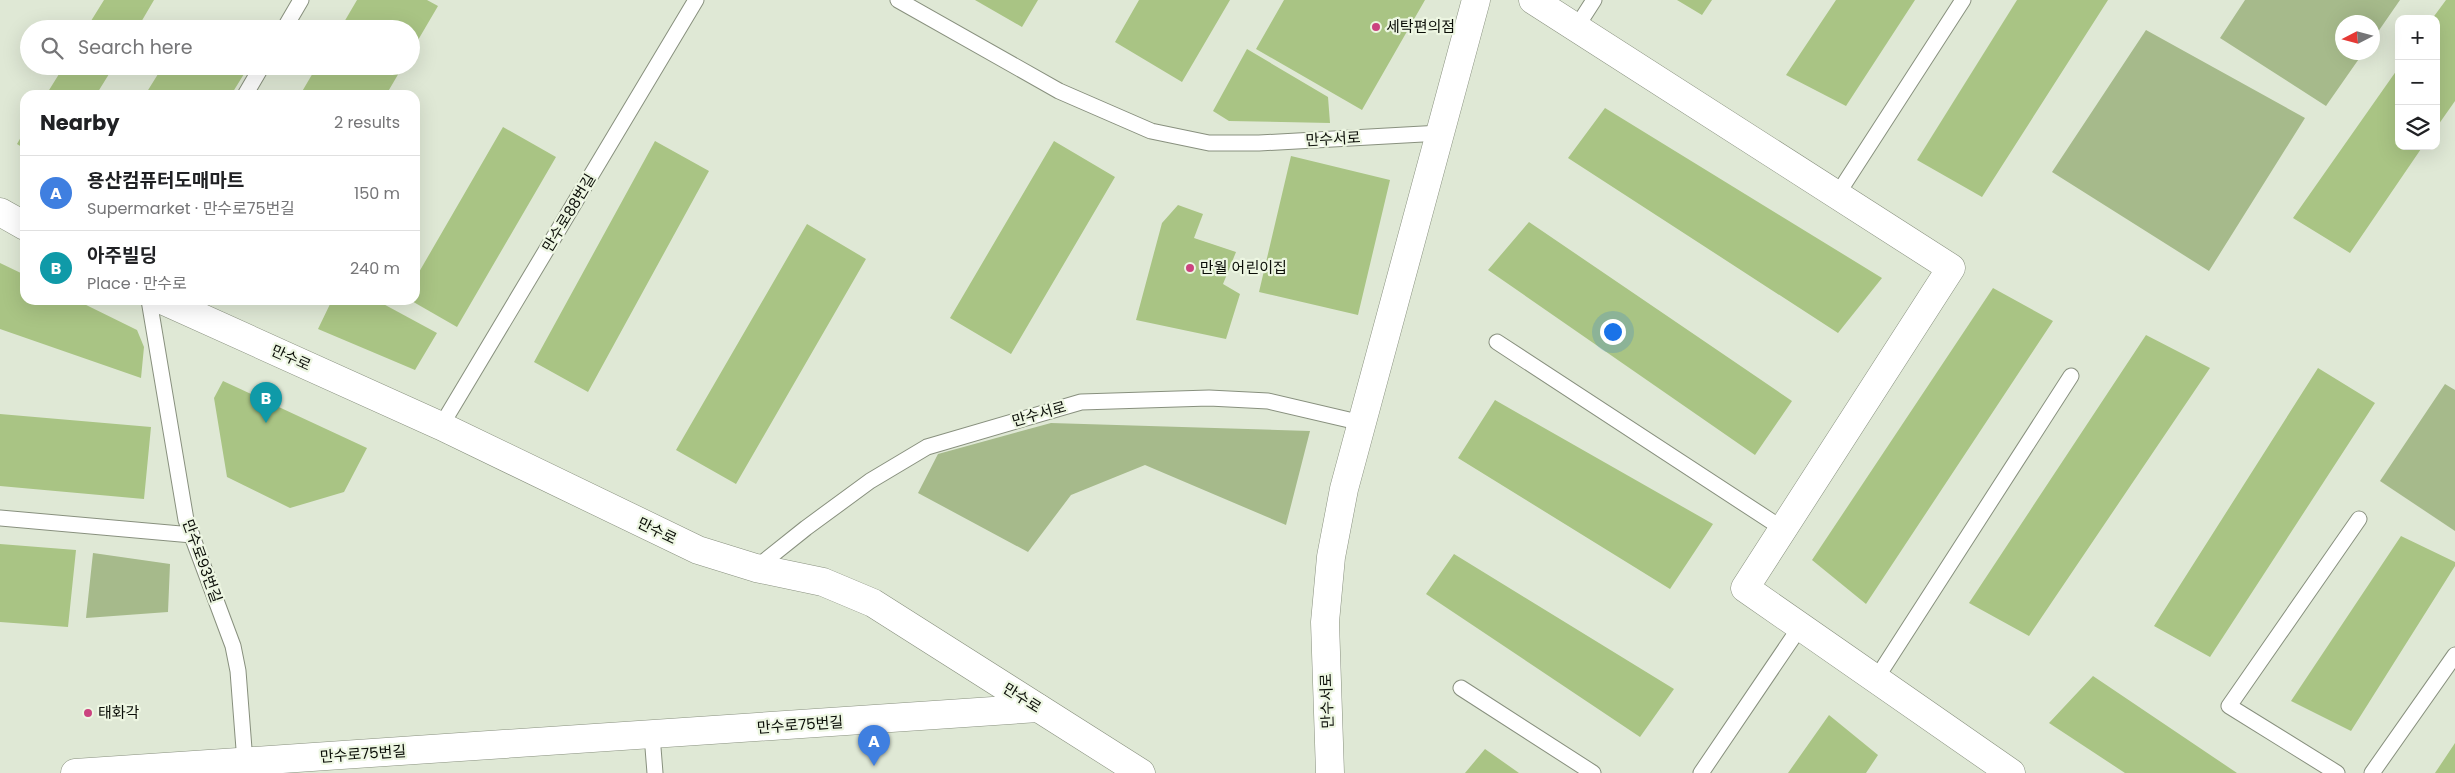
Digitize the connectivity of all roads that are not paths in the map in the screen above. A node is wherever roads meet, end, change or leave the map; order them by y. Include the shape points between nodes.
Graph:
1 (302, 0) edge
2 (696, 0) edge
3 (898, 0) edge
4 (1476, 0) edge
5 (1533, 0) edge
6 (1594, 0) edge
7 (1962, 0) edge
8 (290, 20) edge
9 (1576, 28) junction
10 (257, 75) edge
11 (248, 90) edge
12 (1440, 133) junction
13 (1837, 195) junction
14 (0, 212) edge
15 (20, 223) edge
16 (150, 305) edge
17 (173, 305) edge
18 (1497, 342) dead end
19 (2071, 376) dead end
20 (1362, 423) junction
21 (441, 426) junction
22 (0, 518) edge
23 (2359, 519) dead end
24 (1783, 529) junction
25 (192, 535) junction
26 (756, 568) junction
27 (1800, 627) junction
28 (2455, 655) edge
29 (1876, 679) junction
30 (1461, 688) dead end
31 (1038, 708) junction
32 (652, 735) junction
33 (245, 762) junction
34 (74, 773) edge
35 (655, 773) edge
36 (1141, 773) edge
37 (1330, 773) edge
38 (1593, 773) edge
39 (1701, 773) edge
40 (2010, 773) edge
41 (2337, 773) edge
42 (2372, 773) edge

1 - 8 lane
2 - 21 lane, 만수로88번길
3 - 12 lane, 만수서로 via 1059,91 1151,131 1209,143
4 - 12 street, 만수서로
5 - 9 street
6 - 9 lane
7 - 13 lane
9 - 13 street
10 - 11 lane
12 - 20 street, 만수서로
13 - 24 street via 1952,268
14 - 15 street
16 - 25 lane, 만수로93번길 via 186,520
17 - 21 street, 만수로
18 - 24 lane
19 - 29 lane
20 - 26 lane, 만수서로 via 1268,401 1209,398 1081,402 927,446 870,481
20 - 37 street, 만수서로 via 1344,489 1331,557 1325,622
21 - 26 street, 만수로 via 698,550
22 - 25 lane
23 - 41 lane via 2229,706
24 - 27 street via 1745,588
25 - 33 lane, 만수로93번길 via 233,646
26 - 31 street, 만수로 via 823,582 874,603
27 - 29 street
27 - 39 lane
28 - 42 lane
29 - 40 street
30 - 38 lane
31 - 32 street, 만수로75번길
31 - 36 street, 만수로
32 - 33 street, 만수로75번길
32 - 35 lane
33 - 34 street, 만수로75번길

